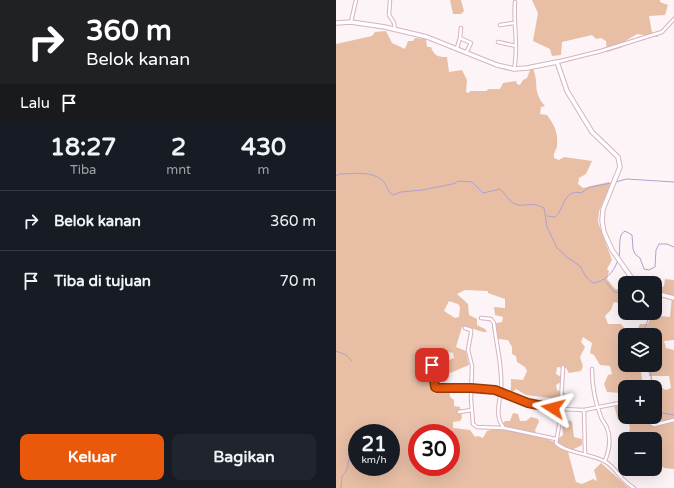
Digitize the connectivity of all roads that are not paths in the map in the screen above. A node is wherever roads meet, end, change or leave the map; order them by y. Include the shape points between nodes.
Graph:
1 (356, 0) edge
2 (390, 0) edge
3 (515, 2) dead end
4 (674, 19) edge
5 (336, 22) edge
6 (351, 22) junction
7 (514, 24) junction
8 (500, 25) dead end
9 (461, 28) dead end
10 (395, 30) junction
11 (460, 38) junction
12 (498, 42) dead end
13 (516, 46) junction
14 (457, 48) junction
15 (466, 53) junction
16 (557, 62) junction
17 (514, 69) junction
18 (630, 276) edge
19 (662, 295) edge
20 (674, 298) edge
21 (481, 318) dead end
22 (465, 328) dead end
23 (432, 365) dead end
24 (563, 368) dead end
25 (592, 368) dead end
26 (471, 388) junction
27 (501, 392) junction
28 (618, 403) edge
29 (598, 407) junction
30 (560, 409) junction
31 (472, 410) junction
32 (584, 410) junction
33 (459, 412) dead end
34 (674, 420) edge
35 (662, 423) edge
36 (504, 428) junction
37 (556, 440) junction
38 (585, 454) junction
39 (605, 461) junction
40 (634, 488) edge

1 - 6 street
2 - 10 street via 388,15 394,23
3 - 7 street
4 - 16 street via 662,32
5 - 6 main road
6 - 10 main road
7 - 8 street
7 - 13 street
9 - 11 street
10 - 14 main road via 434,39
11 - 14 street
11 - 15 street via 471,43
12 - 13 street
13 - 17 street
14 - 15 main road
15 - 17 main road
16 - 17 main road
16 - 18 main road via 567,91 592,132 618,157 620,167 602,214 602,221 604,232 615,255
19 - 20 main road
21 - 27 street via 493,321
22 - 26 street via 471,332 468,350 472,366
23 - 26 street via 436,388
24 - 30 street
25 - 29 street via 592,382
26 - 27 street
26 - 31 street
27 - 30 street via 528,403
27 - 36 street via 499,420
28 - 29 street
29 - 32 street
29 - 39 street via 601,418 608,428 609,445
30 - 32 street
30 - 37 street
31 - 33 street
31 - 36 street via 475,427
32 - 38 street
34 - 35 street
36 - 37 street
37 - 38 street via 559,445
38 - 39 street
39 - 40 street via 623,481

